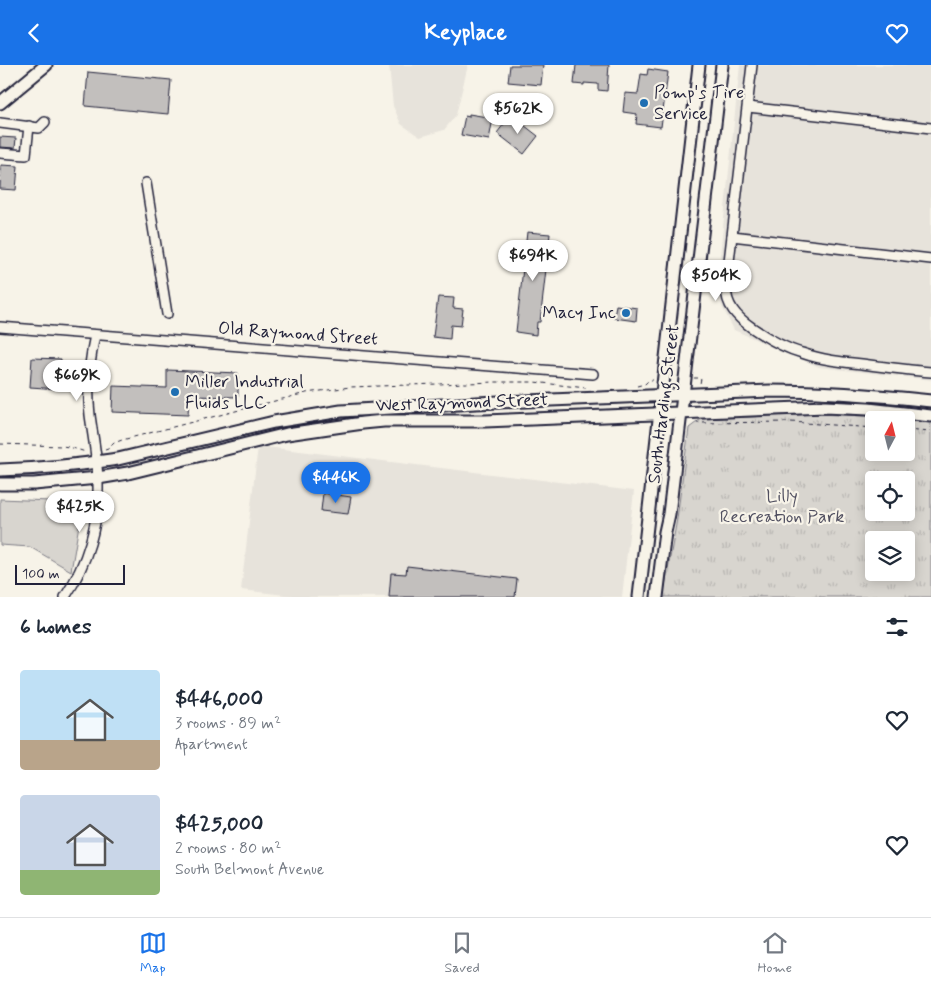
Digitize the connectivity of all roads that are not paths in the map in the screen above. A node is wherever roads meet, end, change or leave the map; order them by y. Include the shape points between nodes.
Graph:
1 (46, 65) edge
2 (699, 65) edge
3 (722, 65) edge
4 (752, 65) edge
5 (0, 103) edge
6 (748, 107) junction
7 (45, 122) dead end
8 (0, 123) edge
9 (29, 126) junction
10 (931, 128) edge
11 (690, 145) junction
12 (712, 147) junction
13 (0, 153) edge
14 (146, 183) dead end
15 (732, 236) junction
16 (931, 259) edge
17 (167, 314) dead end
18 (0, 327) edge
19 (95, 335) junction
20 (931, 372) edge
21 (593, 374) dead end
22 (661, 395) junction
23 (683, 395) junction
24 (931, 401) edge
25 (681, 412) junction
26 (659, 413) junction
27 (931, 415) edge
28 (0, 470) edge
29 (97, 470) junction
30 (0, 484) edge
31 (642, 571) junction
32 (660, 576) junction
33 (65, 597) edge
34 (638, 597) edge
35 (657, 597) edge

1 - 5 main road
2 - 11 main road, South Harding Street
3 - 12 main road, South Harding Street
4 - 6 street
6 - 10 street
6 - 15 street
7 - 9 street via 39,128
8 - 9 street
9 - 13 street via 26,155
11 - 12 main road
11 - 22 main road, South Harding Street
12 - 23 main road, South Harding Street
14 - 17 street
15 - 16 street
15 - 20 street via 727,297 736,315 755,330 791,349 818,358
18 - 19 street, Old Raymond Street
19 - 21 street, Old Raymond Street
19 - 29 street via 88,389
22 - 23 main road, West Raymond Street
22 - 26 main road, South Harding Street
22 - 29 main road, West Raymond Street via 341,411 274,422 118,459
23 - 24 main road, West Raymond Street via 809,391
23 - 25 main road, South Harding Street
25 - 26 main road, West Raymond Street
25 - 27 main road, West Raymond Street via 826,407
25 - 32 main road, South Harding Street
26 - 29 main road, West Raymond Street via 363,423 268,438 128,473
26 - 31 main road, South Harding Street
28 - 29 main road, West Raymond Street
29 - 30 main road, West Raymond Street via 34,484
29 - 33 street via 97,507 91,540 79,573
31 - 32 main road
31 - 34 main road, South Harding Street
32 - 35 main road, South Harding Street

